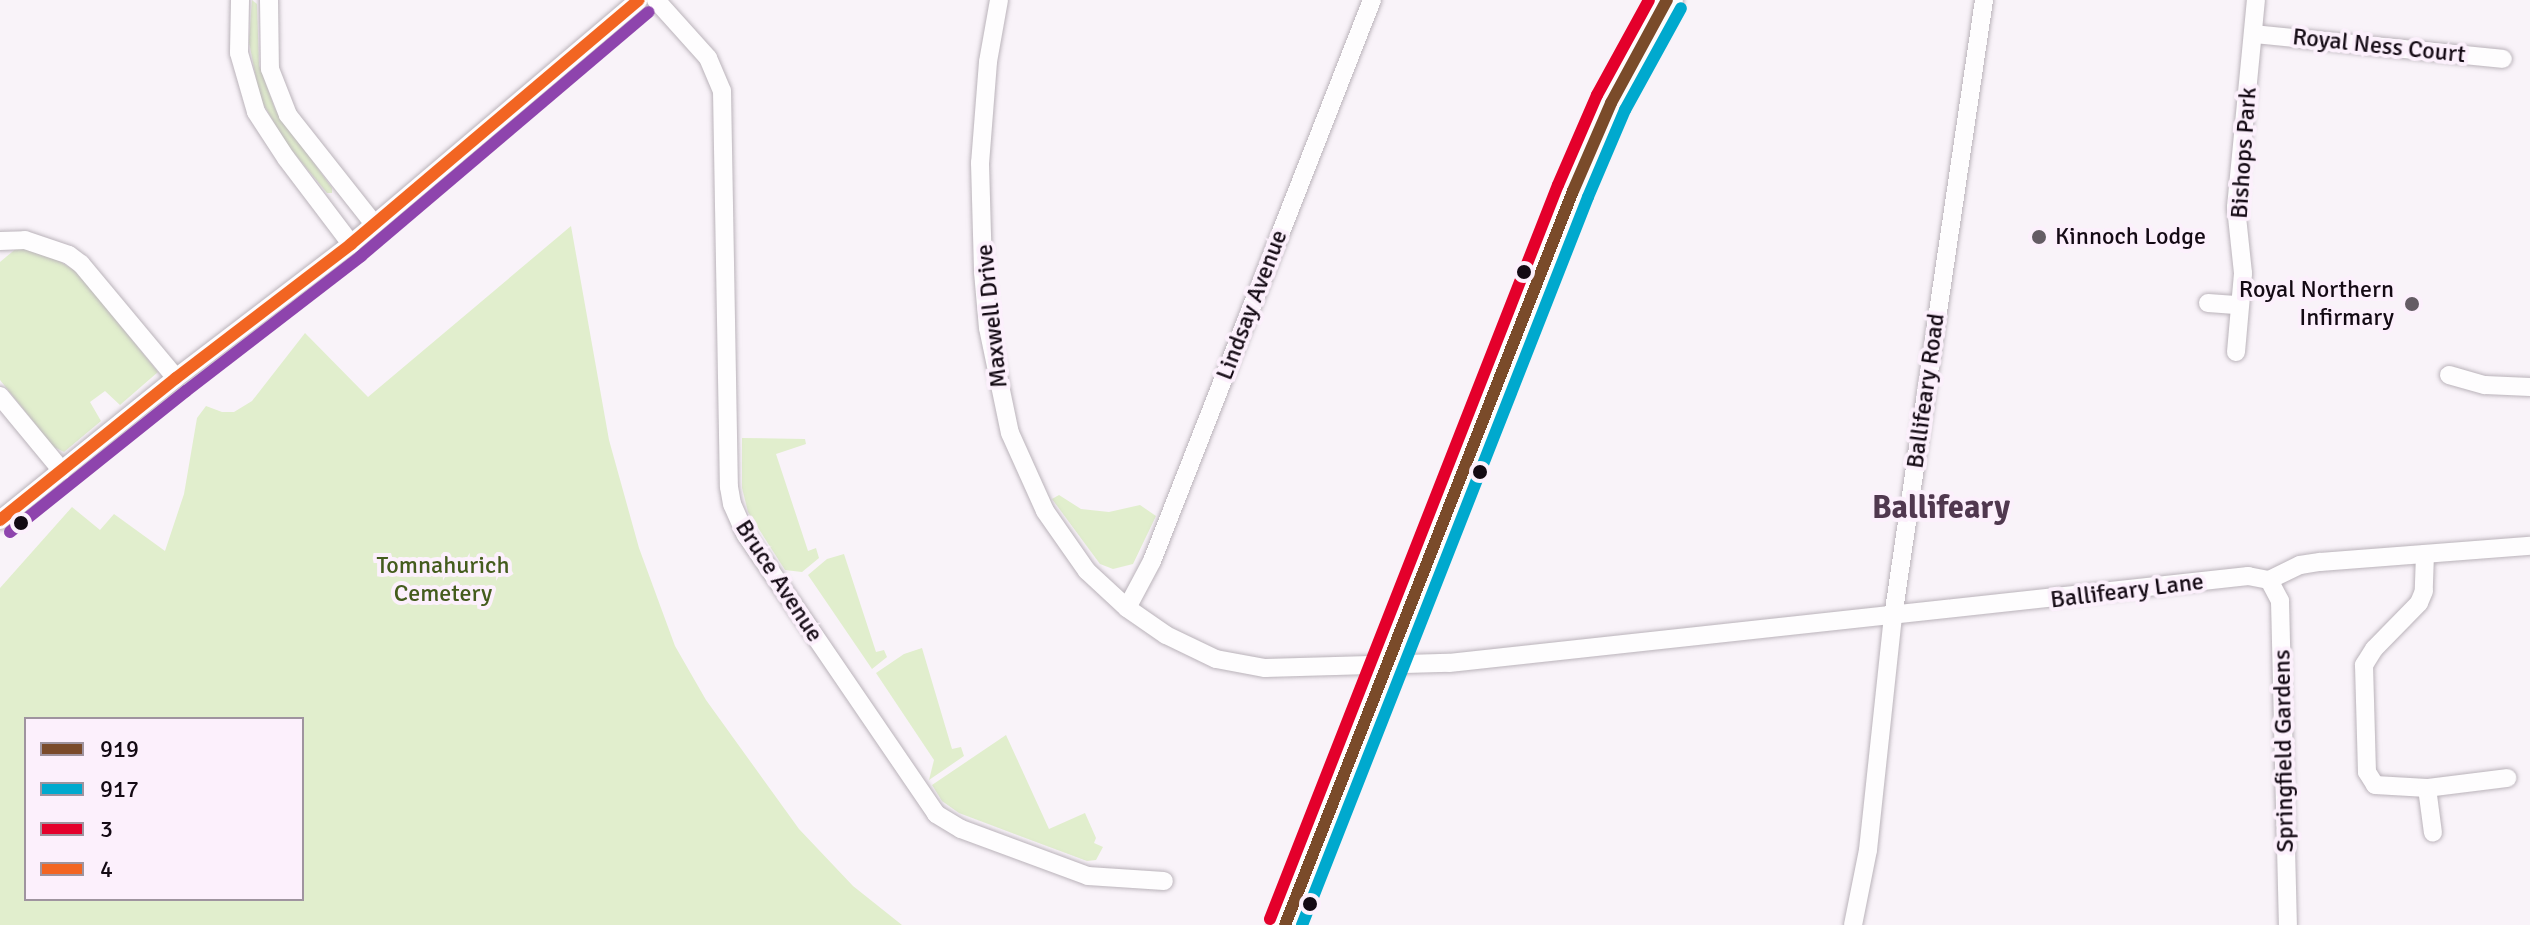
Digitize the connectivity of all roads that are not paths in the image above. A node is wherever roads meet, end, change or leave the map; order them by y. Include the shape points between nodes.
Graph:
1 (240, 0) edge
2 (269, 0) edge
3 (639, 0) edge
4 (656, 0) edge
5 (999, 0) edge
6 (1372, 0) edge
7 (1667, 0) edge
8 (1984, 0) edge
9 (2256, 0) edge
10 (2254, 34) junction
11 (2503, 59) dead end
12 (374, 224) junction
13 (0, 241) edge
14 (351, 244) junction
15 (2208, 303) dead end
16 (2239, 305) junction
17 (2236, 352) dead end
18 (2449, 375) dead end
19 (176, 378) junction
20 (2530, 387) edge
21 (0, 396) edge
22 (62, 471) junction
23 (0, 520) edge
24 (2530, 546) edge
25 (2425, 554) junction
26 (2269, 580) junction
27 (1127, 608) junction
28 (1893, 617) junction
29 (1386, 667) junction
30 (2507, 778) dead end
31 (2427, 788) junction
32 (2433, 833) dead end
33 (1164, 881) dead end
34 (1285, 925) edge
35 (1853, 925) edge
36 (2288, 925) edge

1 - 14 street via 239,53 256,112
2 - 12 street via 270,69 288,115
3 - 12 street
4 - 33 street, Bruce Avenue via 708,58 722,91 729,487 737,521 936,814 961,829 1088,876
5 - 27 street, Maxwell Drive via 980,163 983,272 999,394 1023,465 1057,532 1087,571
6 - 27 street, Lindsay Avenue via 1152,561
7 - 29 highway via 1601,125
8 - 28 street, Ballifeary Road
9 - 10 street, Bishops Park
10 - 11 street, Royal Ness Court
10 - 16 street, Bishops Park via 2236,207 2243,273
12 - 14 street
13 - 19 street via 25,240 81,264
14 - 19 street
15 - 16 street
16 - 17 street, Bishops Park
18 - 20 street via 2485,385
19 - 22 street
21 - 22 street
22 - 23 street
24 - 25 street, Ballifeary Lane
25 - 26 street, Ballifeary Lane via 2300,565
25 - 31 street via 2419,603 2364,665 2367,772 2375,785
26 - 28 street, Ballifeary Lane via 2248,576
26 - 36 street, Springfield Gardens via 2280,601
27 - 29 street, Maxwell Drive via 1166,635 1216,659 1265,668
28 - 29 street, Ballifeary Lane
28 - 35 street, Ballifeary Road via 1868,850
29 - 34 highway
30 - 31 street
31 - 32 street

